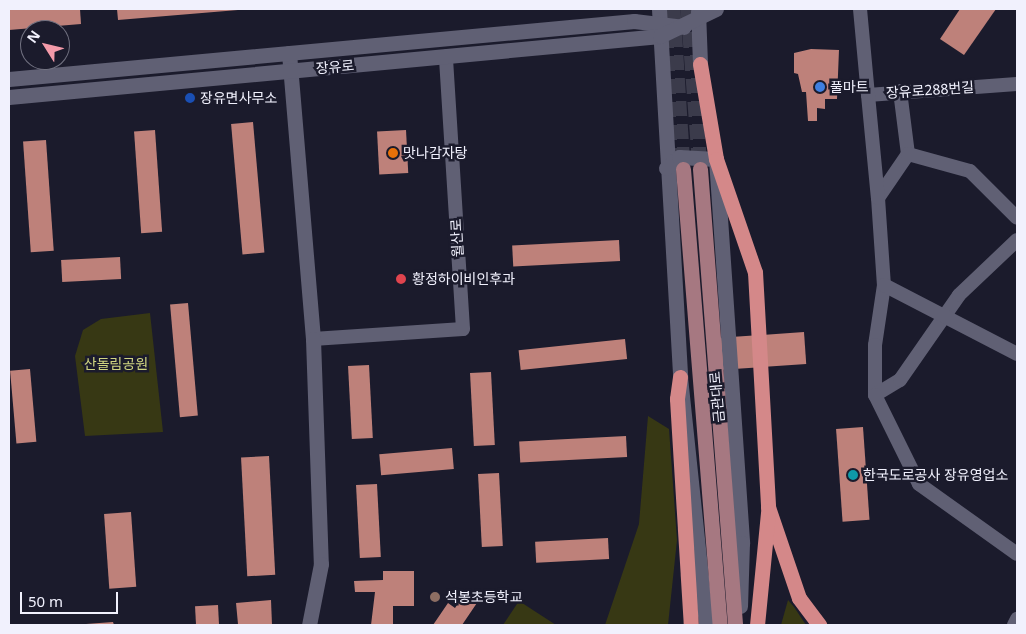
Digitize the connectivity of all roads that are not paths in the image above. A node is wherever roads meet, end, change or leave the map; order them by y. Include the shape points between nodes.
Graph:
1 (716, 9) edge
2 (860, 9) edge
3 (698, 12) edge
4 (660, 22) edge
5 (289, 53) junction
6 (446, 58) junction
7 (700, 64) joint
8 (291, 72) junction
9 (9, 79) edge
10 (1017, 84) edge
11 (900, 91) junction
12 (868, 95) junction
13 (9, 97) edge
14 (908, 154) junction
15 (716, 159) junction
16 (666, 168) junction
17 (700, 169) tunnel mouth
18 (683, 170) tunnel mouth
19 (878, 198) junction
20 (1017, 218) edge
21 (1017, 240) edge
22 (884, 284) junction
23 (944, 316) junction
24 (313, 339) junction
25 (1017, 354) edge
26 (680, 377) junction
27 (875, 395) junction
28 (768, 506) junction
29 (1017, 554) edge
30 (1017, 618) edge
31 (309, 625) edge
32 (691, 625) edge
33 (706, 625) edge
34 (720, 625) edge
35 (735, 625) edge
36 (740, 625) edge
37 (757, 625) edge
38 (818, 625) edge
39 (1014, 625) edge

1 - 3 main road
2 - 12 street, 장유로288번길
3 - 4 main road via 684,27
3 - 7 main road
4 - 5 main road, 장유로
4 - 6 main road, 장유로
4 - 16 main road
5 - 8 main road
5 - 9 main road, 장유로
6 - 8 main road, 장유로
6 - 24 street, 월산로 via 463,329
7 - 15 highway
8 - 13 main road, 장유로
8 - 24 main road
10 - 11 street, 장유로288번길
11 - 12 street, 장유로288번길
11 - 14 street
12 - 19 street
14 - 19 street
14 - 20 street via 970,171
15 - 16 main road via 679,157
15 - 28 highway via 755,272
15 - 36 main road via 742,543
16 - 26 main road
17 - 35 main road, 금관대로
18 - 34 main road, 금관대로
19 - 22 street
21 - 23 street via 959,296
22 - 23 street
22 - 27 street via 875,345
23 - 25 street
23 - 27 street via 900,380
24 - 31 main road via 321,564
26 - 32 highway via 677,399
26 - 33 main road
27 - 29 street via 919,484
28 - 37 highway
28 - 38 highway via 799,598
30 - 39 street

